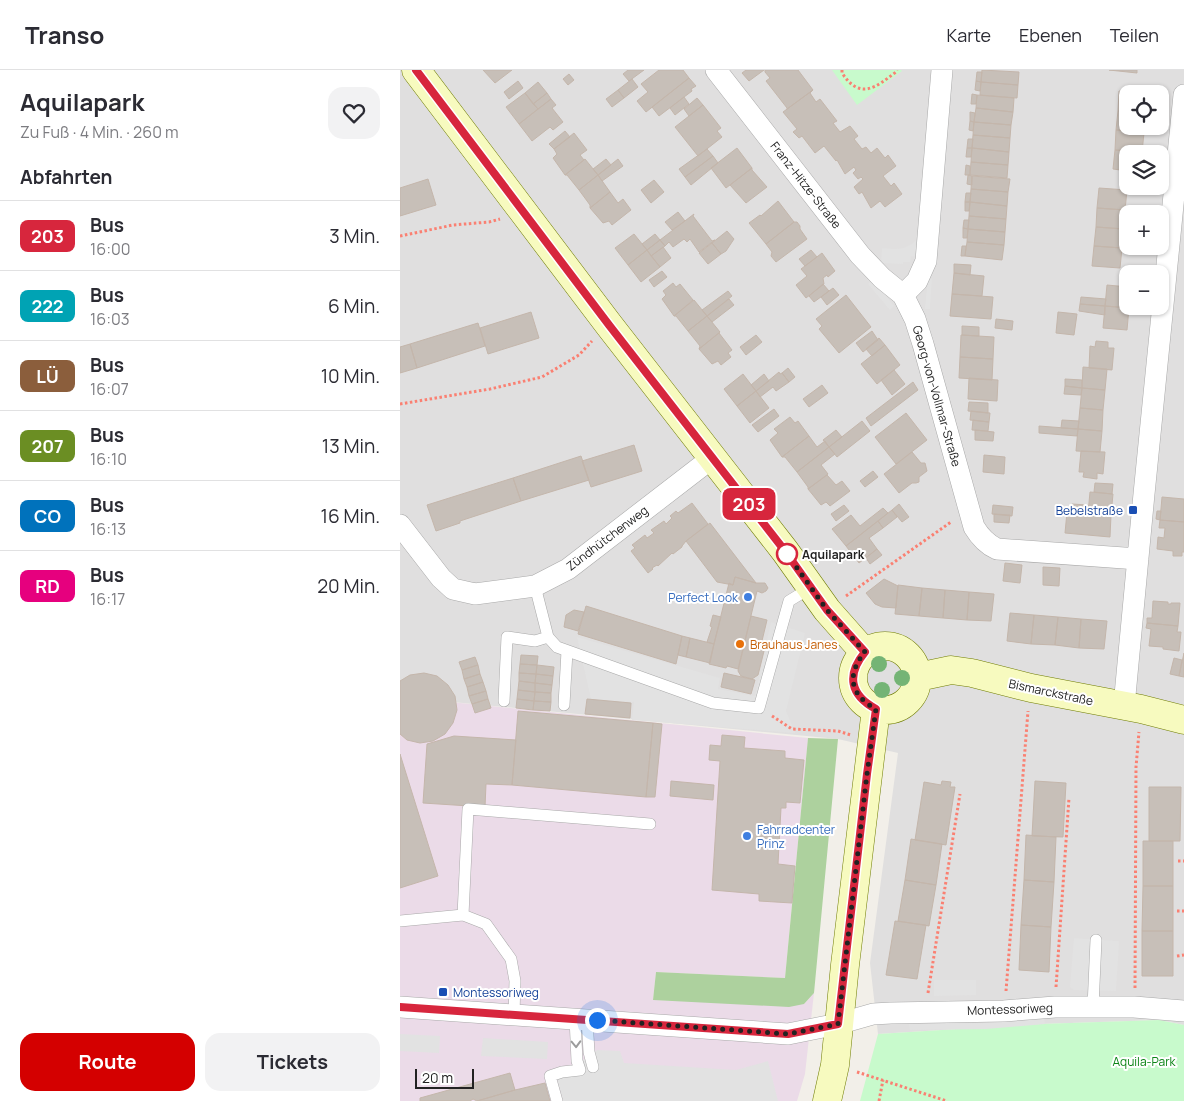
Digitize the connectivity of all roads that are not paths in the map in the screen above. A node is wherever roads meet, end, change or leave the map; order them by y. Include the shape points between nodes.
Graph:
1 (416, 70) edge
2 (716, 70) edge
3 (942, 70) edge
4 (1184, 95) edge
5 (1181, 155) edge
6 (903, 295) junction
7 (712, 458) junction
8 (400, 525) edge
9 (1138, 559) junction
10 (535, 586) junction
11 (820, 600) junction
12 (548, 637) junction
13 (567, 651) junction
14 (865, 652) junction
15 (918, 677) junction
16 (504, 700) dead end
17 (564, 705) dead end
18 (1124, 706) junction
19 (876, 709) junction
20 (1184, 720) edge
21 (650, 824) dead end
22 (463, 915) junction
23 (400, 920) edge
24 (1096, 940) dead end
25 (400, 1007) edge
26 (1093, 1007) junction
27 (1184, 1011) edge
28 (514, 1014) junction
29 (581, 1019) junction
30 (838, 1024) junction
31 (593, 1067) dead end
32 (557, 1101) edge
33 (827, 1101) edge

1 - 7 main road
2 - 6 street, Franz-Hitze-Straße via 860,255
3 - 6 street via 926,261 917,281
4 - 5 street
5 - 9 street
6 - 9 street, Georg-von-Vollmar-Straße via 923,344 968,510 974,527 989,546
7 - 10 street, Zündhütchenweg via 568,569
7 - 11 main road
8 - 10 street, Zündhütchenweg via 453,589 475,594
9 - 18 street
10 - 12 lane
11 - 13 lane via 802,593 789,601 759,708 713,702
11 - 14 main road
12 - 13 lane via 556,647
12 - 16 lane via 535,641 507,637
13 - 17 lane
14 - 15 main road via 878,646 892,646 905,652 915,663
14 - 19 main road via 856,663 852,676 855,690 863,702
15 - 18 main road, Bismarckstraße via 951,670
15 - 19 main road via 915,692 905,704 891,710
18 - 20 main road, Bismarckstraße
19 - 30 main road
21 - 22 lane via 468,809
22 - 23 lane
22 - 28 lane via 486,924 511,959 515,981
24 - 26 lane
25 - 28 street, Montessoriweg
26 - 27 street, Montessoriweg
26 - 30 street, Montessoriweg via 873,1014
28 - 29 street, Montessoriweg
29 - 30 street, Montessoriweg via 788,1034
29 - 31 lane
29 -> 32 lane via 577,1061 580,1070 550,1076
30 - 33 main road via 836,1065

